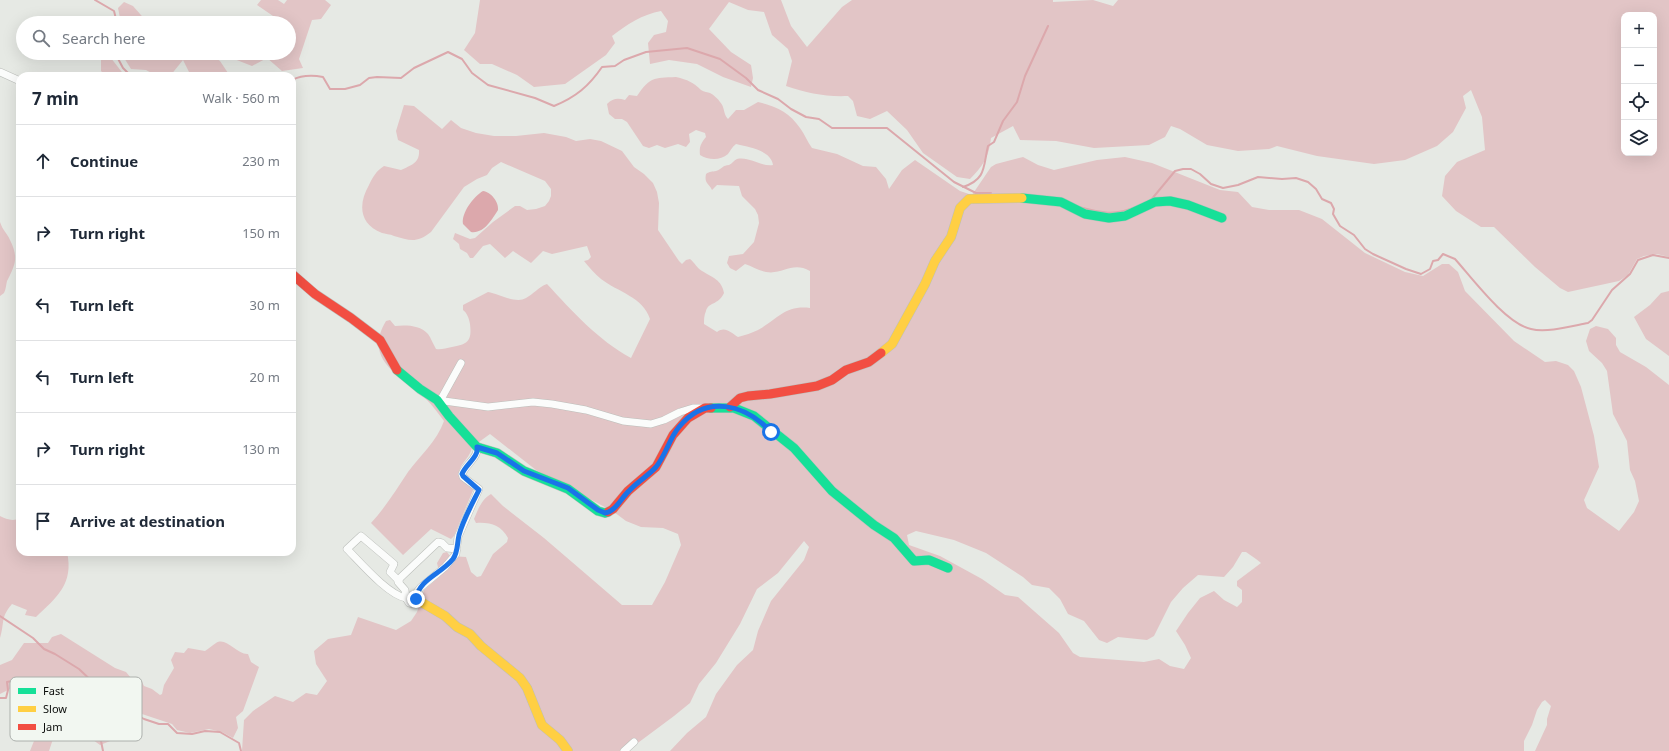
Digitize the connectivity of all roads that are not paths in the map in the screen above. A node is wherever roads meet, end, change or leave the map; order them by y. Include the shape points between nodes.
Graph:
1 (0, 72) edge
2 (16, 79) edge
3 (1222, 218) dead end
4 (296, 277) edge
5 (461, 363) dead end
6 (438, 401) junction
7 (730, 407) junction
8 (704, 408) junction
9 (477, 447) junction
10 (457, 549) junction
11 (948, 568) dead end
12 (399, 581) junction
13 (406, 598) junction
14 (416, 599) junction
15 (634, 742) dead end
16 (568, 751) edge
17 (624, 751) edge

1 - 2 street
3 - 7 street via 1172,200 1155,202 1134,214 1113,218 1084,214 1062,202 1011,198 969,199 960,208 951,237 934,261 925,284 892,344 868,362 846,370 817,386 748,396 740,398
4 - 6 street via 380,340 396,369 420,390
5 - 6 street
6 - 8 street via 488,407 533,402 552,404 651,424 693,408
6 - 9 street
7 - 8 street
7 - 11 street via 754,416 794,448 832,491 894,538 914,561 929,560
8 - 9 street via 679,427 656,467 628,491 609,512 598,510 568,488 524,471 497,453
9 - 10 street via 478,451 462,474 479,490 461,530
10 - 12 street via 447,548 438,542
10 - 14 street via 452,560 421,586
12 - 13 street
12 - 13 street via 390,572 394,564 361,536 347,549 390,591
13 - 14 street via 413,604
14 - 16 street via 470,634 520,678 527,688 542,725 560,740
15 - 17 street

